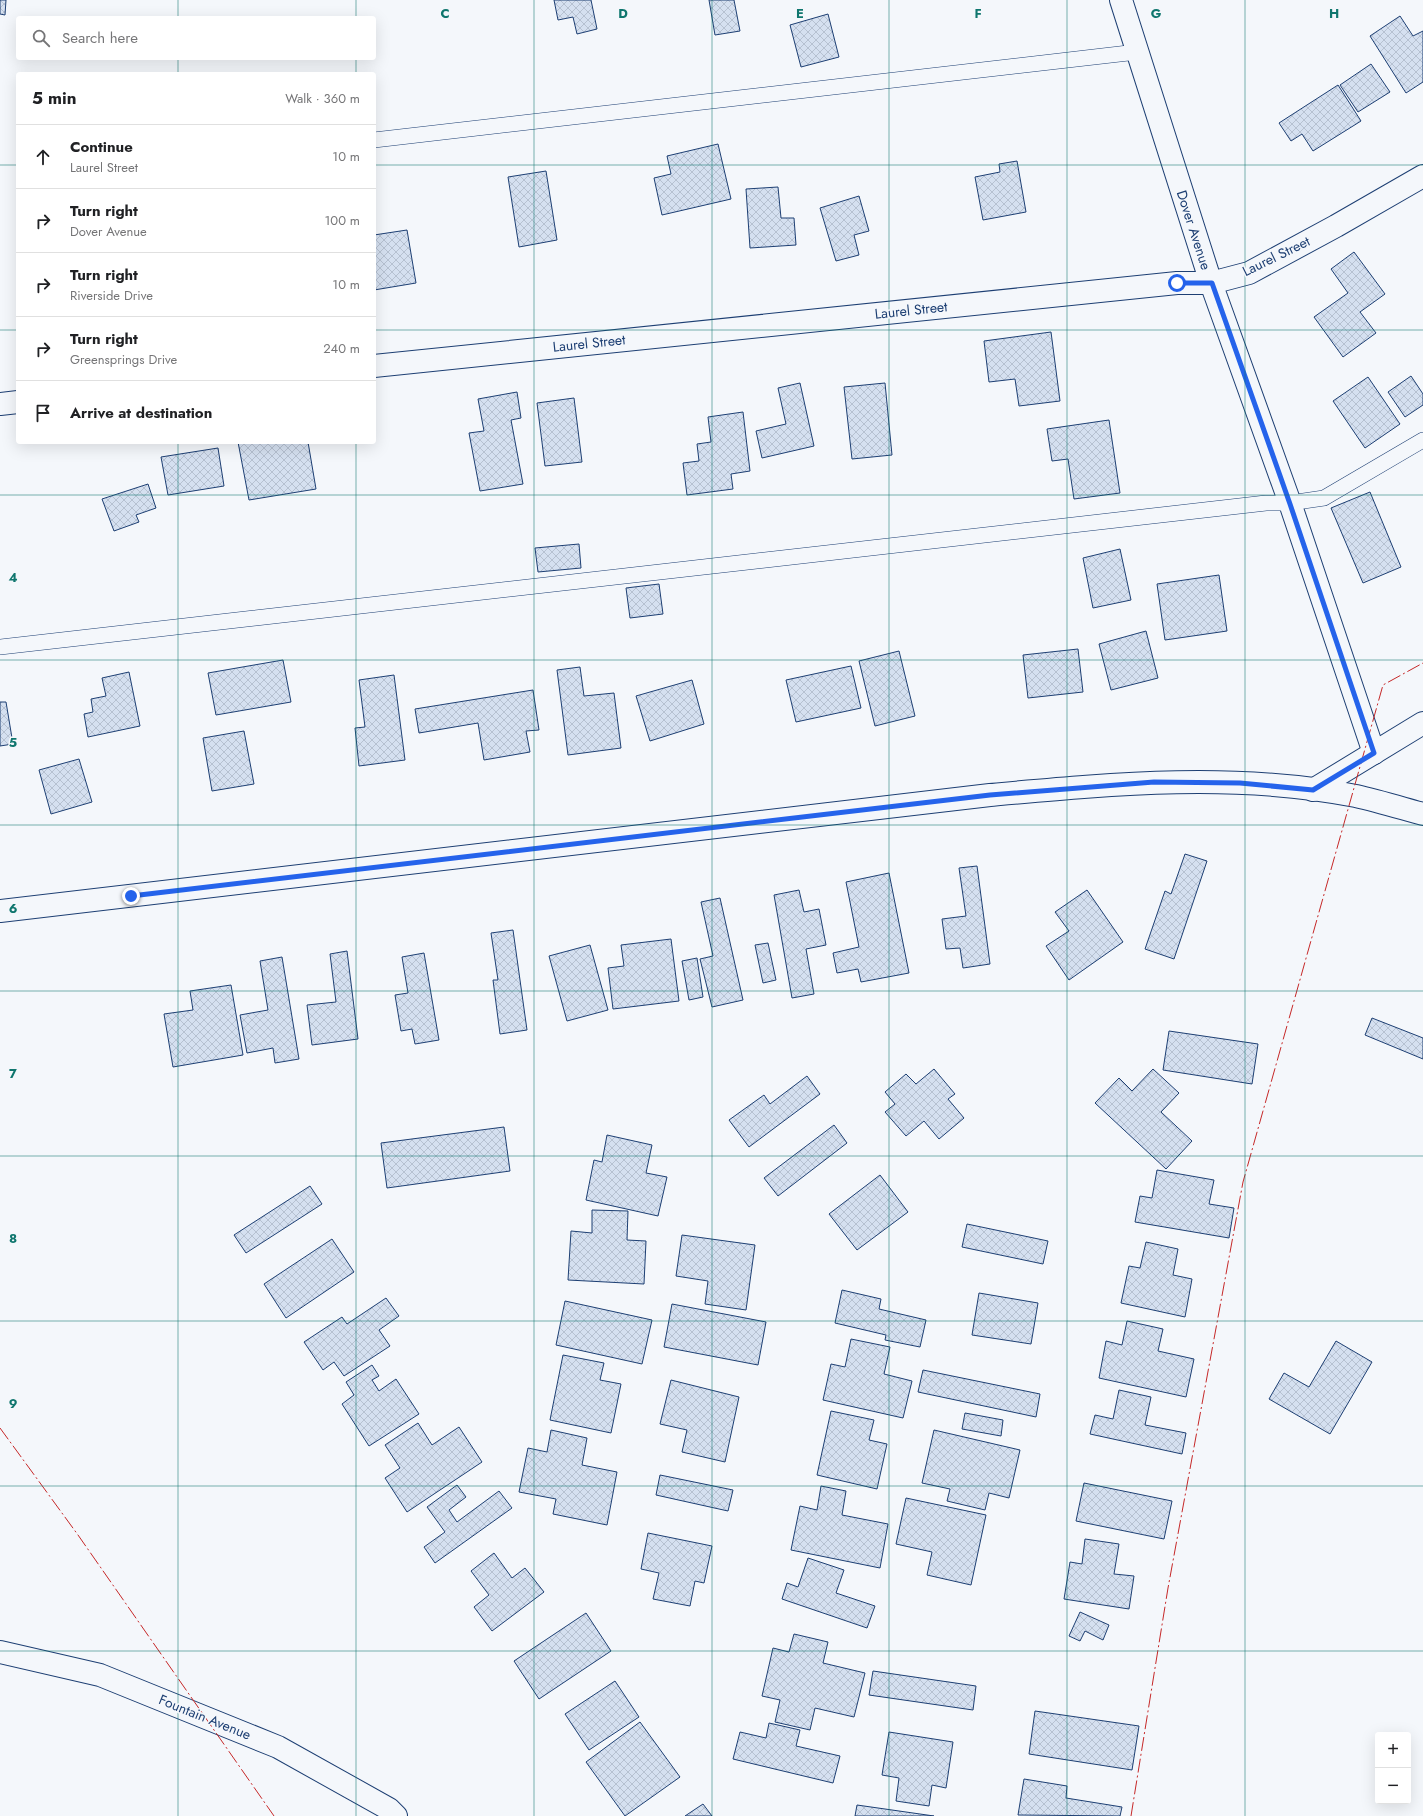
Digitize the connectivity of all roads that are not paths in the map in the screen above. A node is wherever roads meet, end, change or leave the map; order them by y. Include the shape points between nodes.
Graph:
1 (1121, 0) edge
2 (1137, 52) junction
3 (376, 140) edge
4 (1423, 176) edge
5 (1212, 283) junction
6 (376, 366) edge
7 (16, 402) edge
8 (0, 404) edge
9 (1423, 440) edge
10 (1290, 504) junction
11 (0, 647) edge
12 (1423, 723) edge
13 (1374, 753) junction
14 (1313, 790) junction
15 (1423, 814) edge
16 (0, 911) edge
17 (0, 1652) edge
18 (396, 1816) edge

1 - 2 street, Dover Avenue
2 - 3 lane
2 - 5 street, Dover Avenue
4 - 5 street, Laurel Street via 1249,273
5 - 6 street, Laurel Street via 1177,283
5 - 10 street, Dover Avenue
7 - 8 street
9 - 10 lane via 1324,498
10 - 11 lane via 1266,503
10 - 13 street, Dover Avenue
12 - 13 street
13 - 14 street
14 - 15 street via 1356,796
14 - 16 street via 1240,783 1154,782 1013,793
17 - 18 street, Fountain Avenue via 100,1676 278,1747 389,1809

